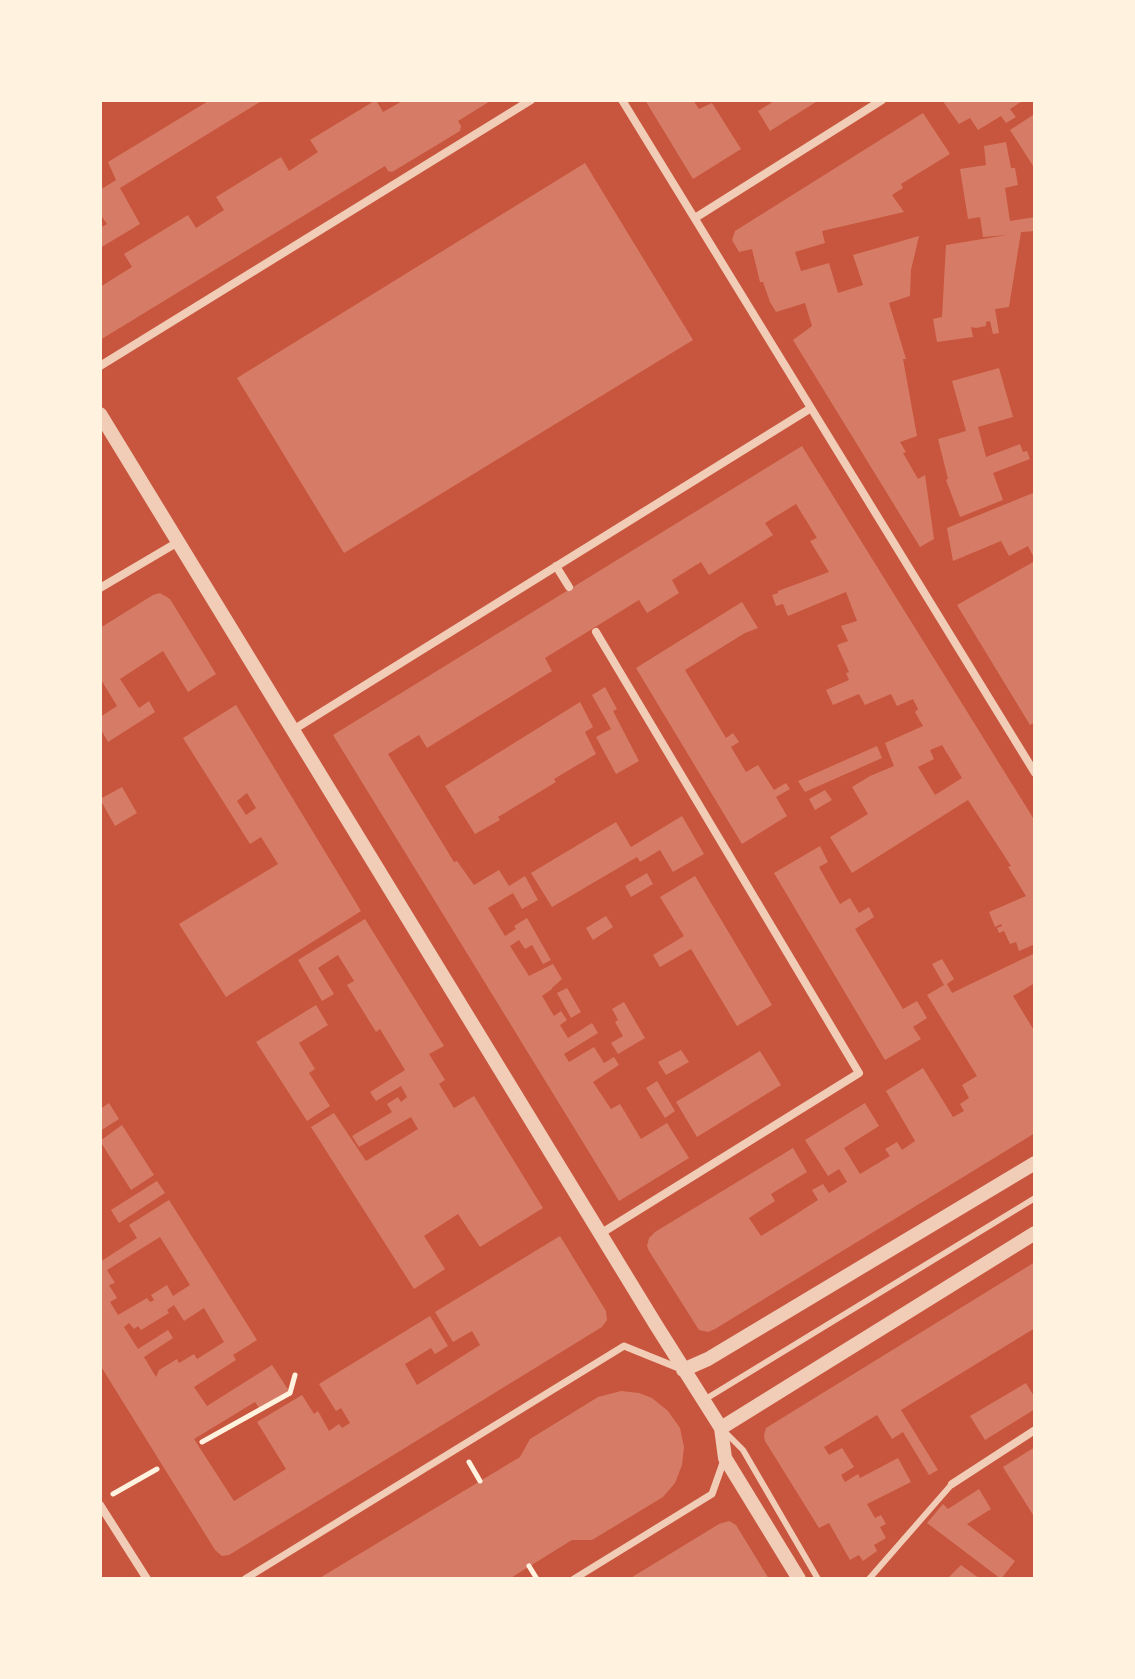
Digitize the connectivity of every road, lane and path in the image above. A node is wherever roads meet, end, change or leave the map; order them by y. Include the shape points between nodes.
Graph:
1 (531, 100) edge
2 (622, 100) edge
3 (882, 100) edge
4 (695, 218) junction
5 (100, 366) edge
6 (811, 408) junction
7 (100, 414) edge
8 (178, 542) junction
9 (556, 566) junction
10 (569, 587) dead end
11 (100, 588) edge
12 (596, 632) dead end
13 (293, 730) junction
14 (1035, 773) edge
15 (1035, 1163) edge
16 (1035, 1198) edge
17 (1035, 1233) edge
18 (600, 1234) junction
19 (683, 1370) junction
20 (295, 1375) dead end
21 (703, 1400) junction
22 (721, 1428) junction
23 (1035, 1430) edge
24 (202, 1442) dead end
25 (725, 1458) junction
26 (157, 1469) dead end
27 (952, 1484) joint
28 (111, 1495) dead end
29 (100, 1505) edge
30 (529, 1566) dead end
31 (147, 1579) edge
32 (245, 1579) edge
33 (537, 1579) edge
34 (574, 1579) edge
35 (799, 1579) edge
36 (818, 1579) edge
37 (869, 1579) edge

1 - 5 street
2 - 4 street
3 - 4 street
4 - 6 street
6 - 9 street
6 - 14 street
7 - 8 street
8 - 11 street
8 - 13 street
9 - 10 street
9 - 13 street
12 - 18 street via 859,1073
13 - 18 street
15 - 19 street
16 - 21 lane
17 - 22 street
18 - 19 street
19 - 21 street
19 - 32 street via 624,1346
20 - 24 path via 290,1393
21 - 22 street
22 - 25 street
22 - 36 lane via 743,1450
23 - 27 street
25 - 34 street via 712,1494
25 - 35 street
26 - 28 path
27 - 37 lane
29 - 31 street
30 - 33 path

